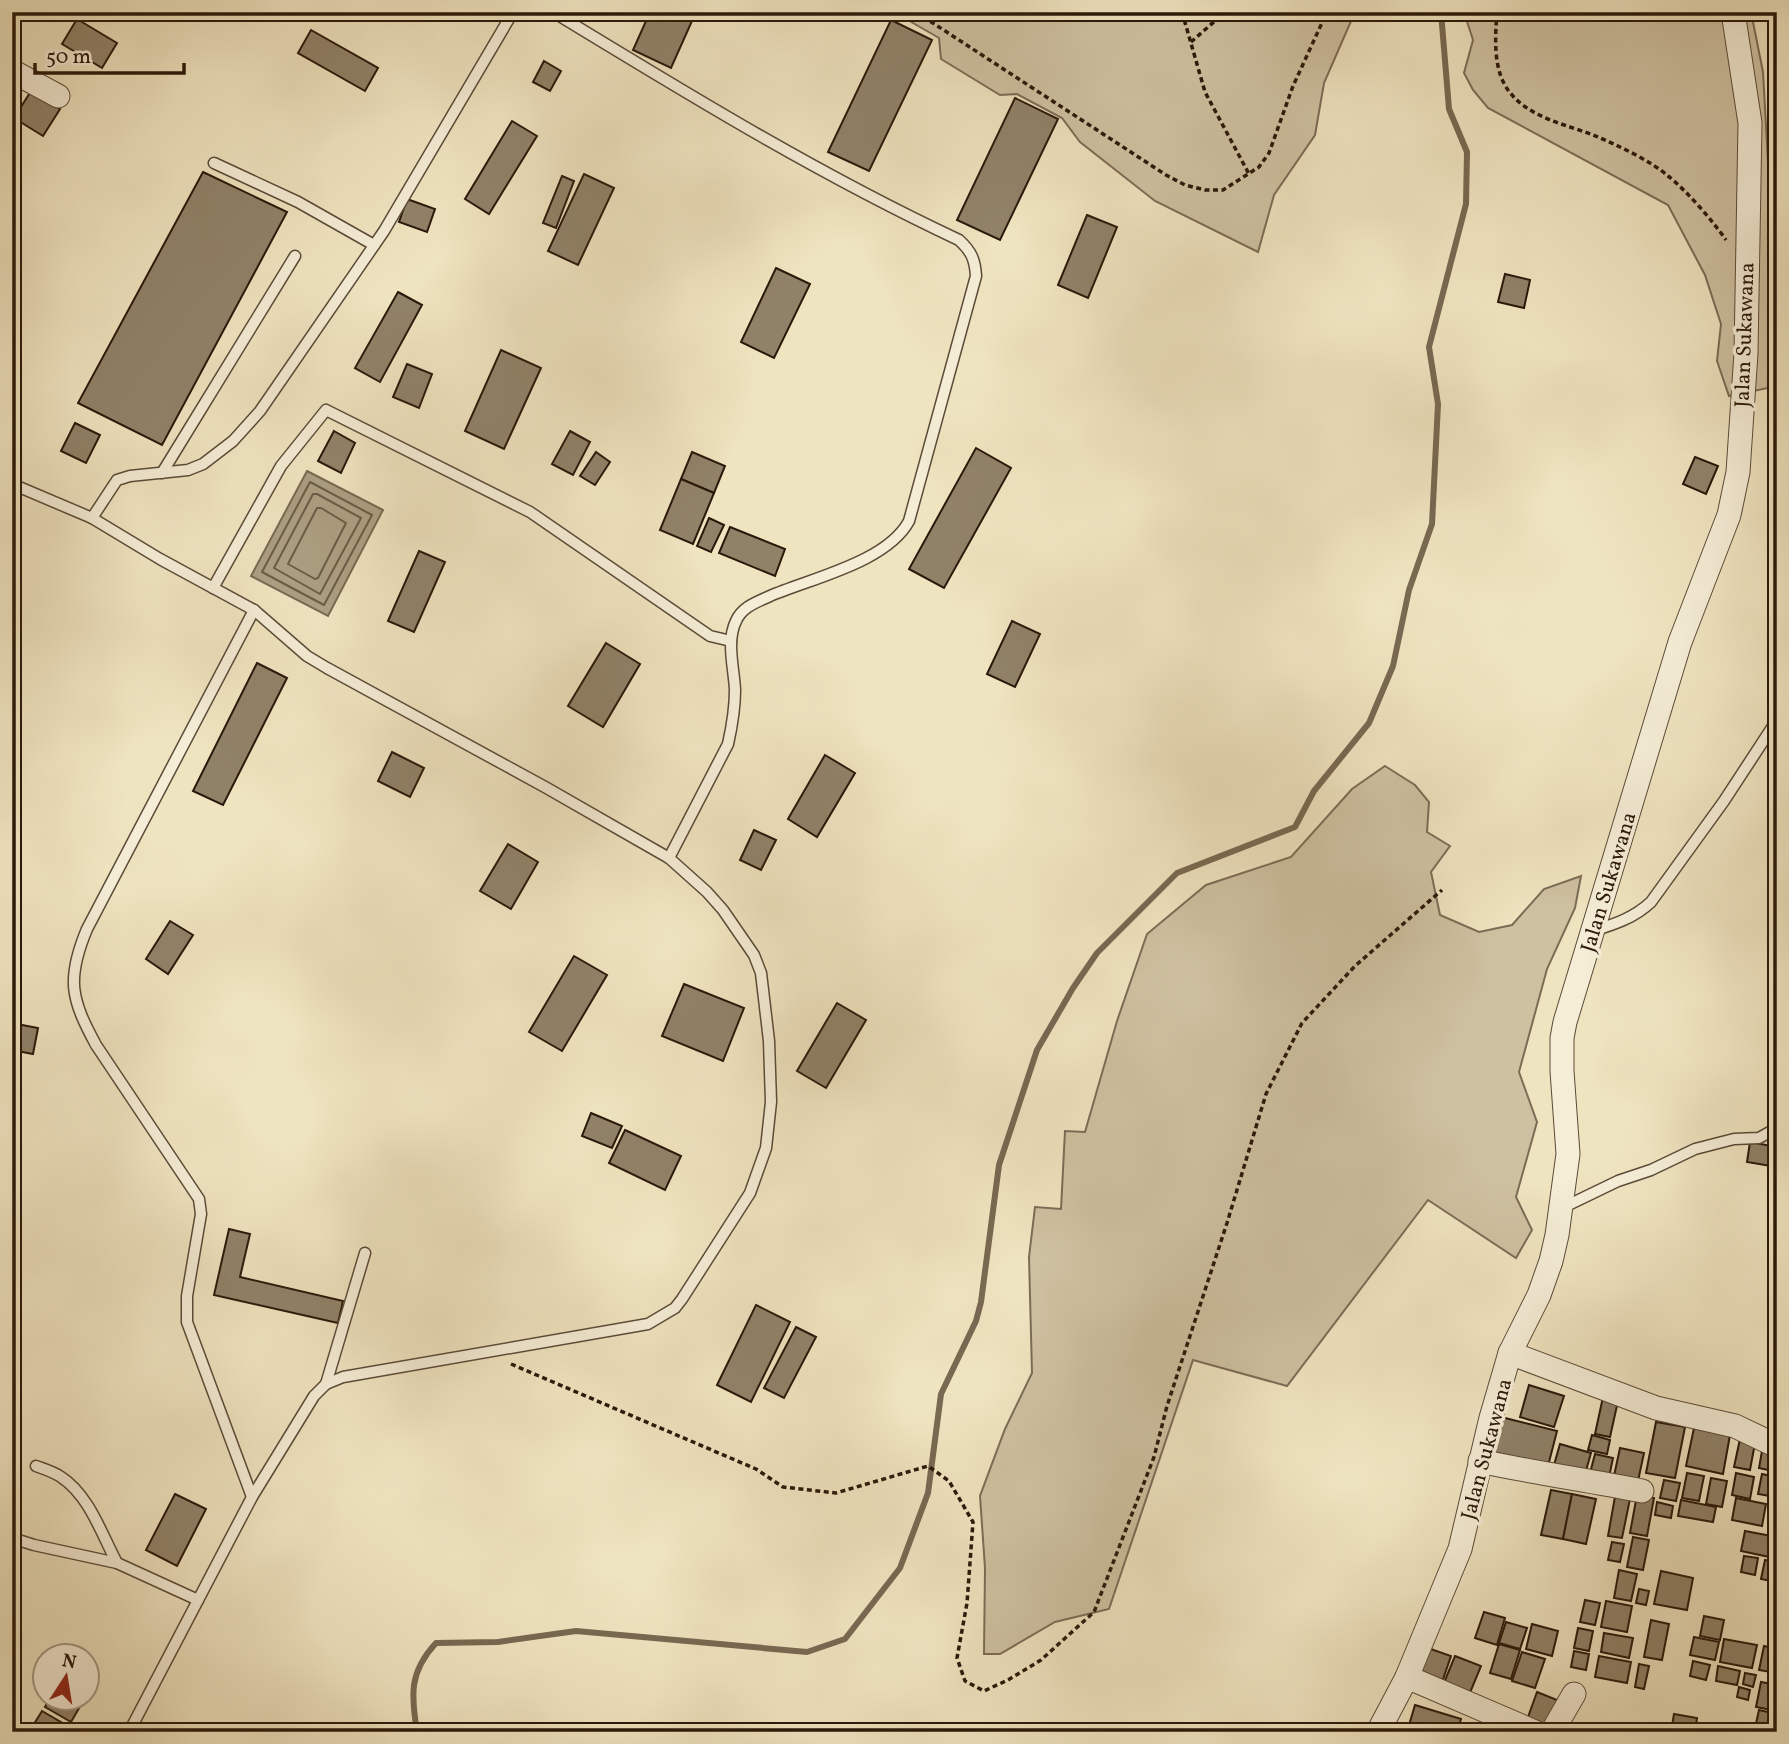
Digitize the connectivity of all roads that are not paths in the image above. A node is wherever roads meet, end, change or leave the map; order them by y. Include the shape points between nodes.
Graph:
1 (513, 12) edge
2 (553, 12) edge
3 (1733, 12) edge
4 (12, 71) edge
5 (58, 96) dead end
6 (214, 163) dead end
7 (374, 245) junction
8 (295, 256) dead end
9 (162, 473) junction
10 (12, 484) edge
11 (92, 518) junction
12 (213, 588) junction
13 (254, 610) junction
14 (731, 641) junction
15 (1777, 720) edge
16 (669, 858) junction
17 (1593, 931) junction
18 (1777, 1128) edge
19 (1560, 1209) junction
20 (365, 1253) dead end
21 (1510, 1353) junction
22 (326, 1384) junction
23 (1777, 1446) edge
24 (1480, 1461) junction
25 (36, 1466) dead end
26 (1642, 1491) dead end
27 (252, 1497) junction
28 (12, 1538) edge
29 (117, 1563) junction
30 (198, 1600) junction
31 (1407, 1677) junction
32 (1574, 1694) dead end
33 (129, 1732) edge
34 (1378, 1732) edge
35 (1535, 1732) edge
36 (1552, 1732) edge

1 - 7 lane
2 - 14 lane via 733,122 959,240 975,262 976,276 903,534 877,554 750,605 735,621
3 - 17 street, Jalan Sukawana via 1750,123 1746,353 1738,472 1729,515 1680,642
4 - 5 street
6 - 7 lane via 298,202
7 - 9 lane via 246,427 203,464
8 - 9 lane
9 - 11 lane via 117,480
10 - 11 lane
11 - 12 lane
12 - 13 lane
12 - 14 lane via 281,466 326,410 530,512 710,636
13 - 16 lane via 316,662
13 - 27 lane via 87,929 73,993 96,1045 199,1199 187,1322
14 - 16 lane via 735,692 728,744
15 - 17 lane via 1651,902 1633,916
16 - 22 lane via 723,910 754,955 761,973 769,1041 770,1123 761,1168 750,1194 691,1288 675,1308 648,1324 343,1377
17 - 19 street, Jalan Sukawana via 1562,1038 1569,1138
18 - 19 lane via 1759,1138 1695,1149
19 - 21 street, Jalan Sukawana via 1551,1261
20 - 22 lane
21 - 23 street via 1646,1404 1735,1426
21 - 24 street, Jalan Sukawana
22 - 27 lane
24 - 26 street
24 - 31 street, Jalan Sukawana via 1460,1549
25 - 29 lane via 76,1489
27 - 30 lane
28 - 29 lane
29 - 30 lane
30 - 33 lane
31 - 34 street, Jalan Sukawana
31 - 35 street
32 - 36 street

